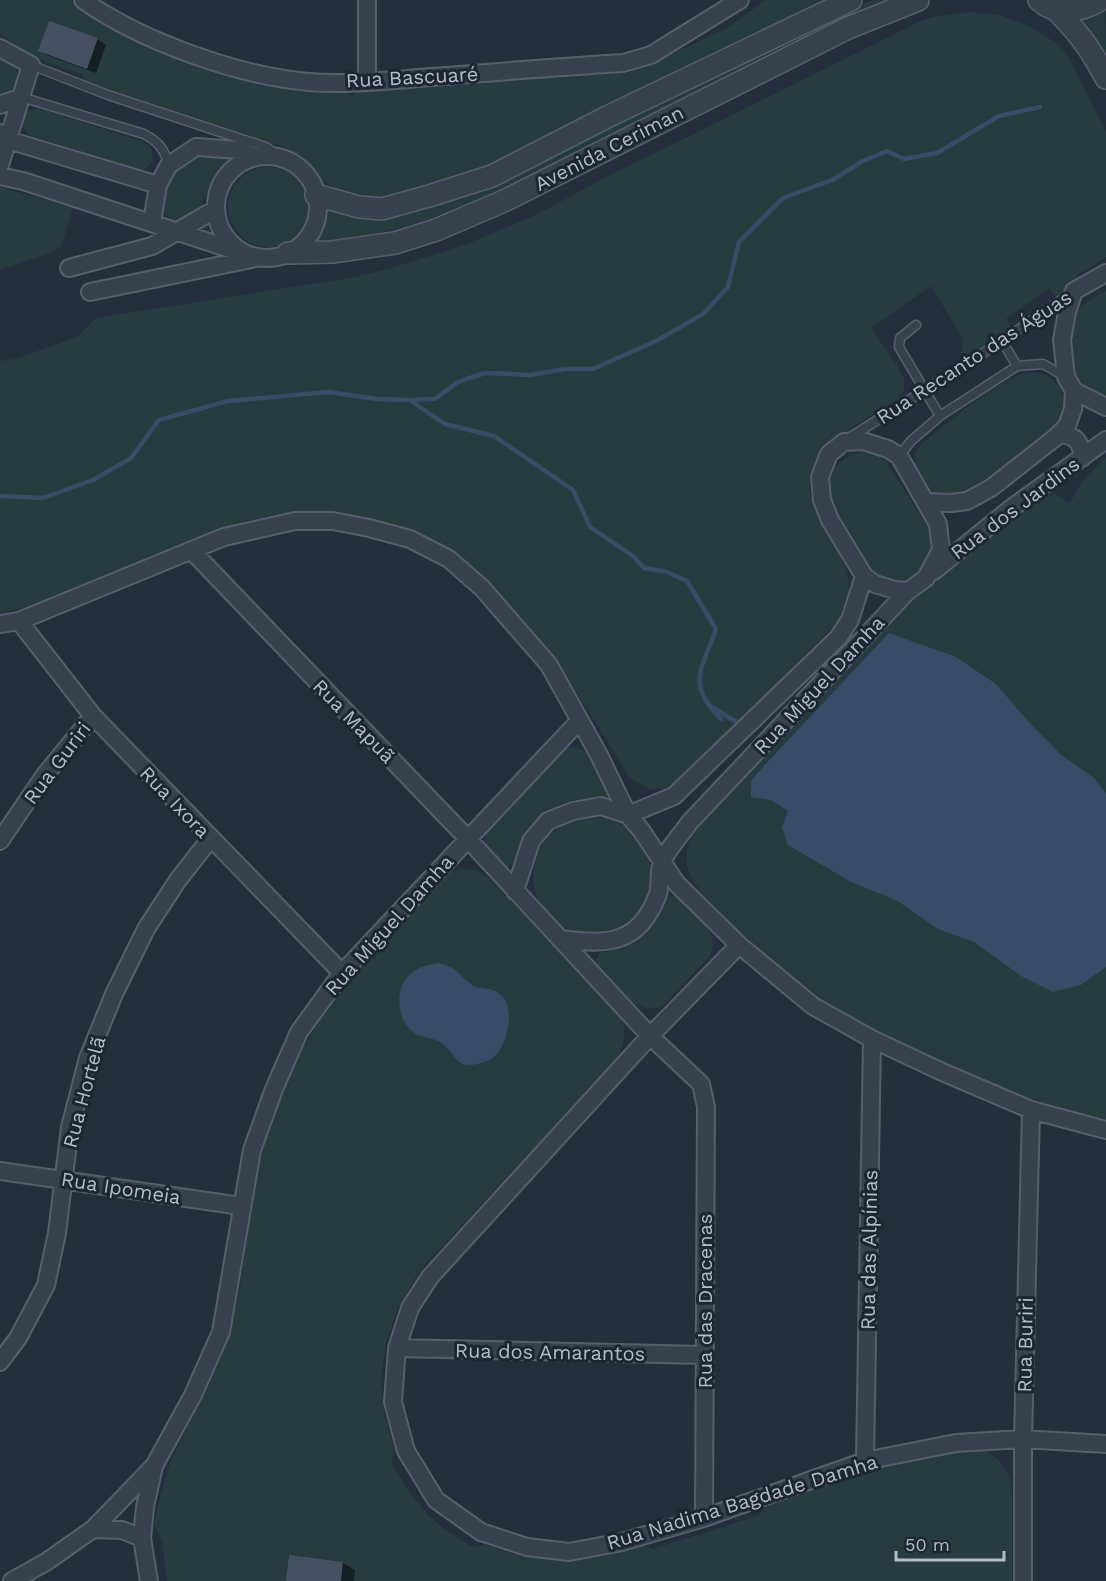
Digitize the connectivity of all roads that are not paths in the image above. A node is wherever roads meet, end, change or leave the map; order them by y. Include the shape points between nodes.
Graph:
1 (83, 0) edge
2 (367, 0) edge
3 (740, 0) edge
4 (851, 0) edge
5 (918, 0) edge
6 (1022, 0) edge
7 (1100, 0) edge
8 (1046, 4) edge
9 (0, 48) edge
10 (31, 65) junction
11 (1106, 78) edge
12 (367, 81) junction
13 (21, 97) junction
14 (0, 105) edge
15 (4, 136) edge
16 (255, 157) junction
17 (284, 159) junction
18 (0, 165) edge
19 (170, 165) junction
20 (0, 176) edge
21 (158, 185) junction
22 (316, 195) junction
23 (216, 209) junction
24 (152, 223) junction
25 (177, 231) junction
26 (288, 253) junction
27 (254, 256) junction
28 (69, 268) dead end
29 (1106, 273) edge
30 (1074, 291) junction
31 (90, 292) dead end
32 (916, 325) dead end
33 (1002, 341) junction
34 (1017, 366) junction
35 (1070, 384) junction
36 (924, 389) junction
37 (1106, 407) edge
38 (940, 416) junction
39 (1059, 434) junction
40 (1106, 440) edge
41 (844, 442) junction
42 (898, 456) junction
43 (1082, 458) junction
44 (991, 488) junction
45 (927, 502) junction
46 (1010, 508) junction
47 (192, 551) junction
48 (864, 576) junction
49 (926, 578) junction
50 (908, 591) junction
51 (19, 621) junction
52 (0, 624) edge
53 (93, 716) junction
54 (579, 721) junction
55 (628, 814) junction
56 (210, 838) junction
57 (467, 838) junction
58 (0, 841) edge
59 (665, 867) junction
60 (515, 891) junction
61 (560, 939) junction
62 (739, 945) junction
63 (342, 973) junction
64 (651, 1036) junction
65 (872, 1039) junction
66 (1031, 1110) junction
67 (1106, 1130) edge
68 (0, 1171) edge
69 (64, 1180) junction
70 (241, 1206) junction
71 (397, 1348) junction
72 (704, 1355) junction
73 (0, 1362) edge
74 (1023, 1439) junction
75 (1106, 1444) edge
76 (865, 1461) junction
77 (154, 1466) junction
78 (704, 1518) junction
79 (93, 1529) junction
80 (142, 1538) junction
81 (12, 1581) edge
82 (149, 1581) edge
83 (1023, 1581) edge

1 - 12 street, Rua Bascuaré via 133,29 216,62 309,82
2 - 12 street
3 - 12 street, Rua Bascuaré via 651,55 623,63
4 - 22 street, Avenida Ceriman via 492,176 382,209
5 - 26 street, Avenida Ceriman via 848,28 504,201 436,230 395,243 332,252
6 - 8 street
7 - 8 street via 1085,9
8 - 11 street via 1074,28
9 - 10 street
10 - 13 street
10 - 17 lane via 266,147
13 - 14 street
13 - 15 street
13 - 19 lane via 144,134 157,141
15 - 18 street
15 - 21 street
16 - 17 street
16 - 19 street via 239,150 196,147
16 - 23 street via 239,164 226,177 218,192
17 - 22 street via 310,179
19 - 21 street
20 - 24 street
21 - 24 street
22 - 26 street via 313,229 303,243
23 - 25 street
23 - 27 street via 221,229 232,245
24 - 25 street
25 - 27 street
25 - 28 street via 152,246
26 - 27 street via 274,258
27 - 31 street
29 - 30 street, Rua Recanto das Águas
30 - 33 lane, Rua Recanto das Águas
30 - 35 street via 1062,340
32 - 36 lane via 900,338 898,347
33 - 34 lane
33 - 36 lane, Rua Recanto das Águas
34 - 35 lane via 1043,364
34 - 38 lane
35 - 37 street
35 - 39 street via 1073,409 1067,426
36 - 38 lane
36 - 41 lane, Rua Recanto das Águas
38 - 42 lane
39 - 43 street via 1077,439
39 - 44 street
40 - 43 street, Rua dos Jardins
41 - 42 street via 863,441 888,448
41 - 48 street via 829,454 820,477 822,500
42 - 45 street
43 - 46 street, Rua dos Jardins
44 - 45 street via 967,501
44 - 46 street via 996,502
45 - 49 street via 938,524 941,550
46 - 49 street, Rua dos Jardins
47 - 51 street
47 - 54 street via 224,537 295,521 333,522 410,539 449,560 482,588 549,665
47 - 57 street, Rua Mapuã
48 - 50 street via 875,584
48 - 55 street, Rua Miguel Damha via 850,620 838,638 674,796
49 - 50 street
50 - 59 street, Rua Miguel Damha via 689,824
51 - 52 street
51 - 53 street, Rua Ixora
53 - 56 street, Rua Ixora
53 - 58 street, Rua Guriri via 44,776
54 - 55 street
54 - 57 street, Rua Miguel Damha
55 - 59 street
55 - 60 street via 601,806 548,821 531,841
56 - 63 street, Rua Ixora
56 - 69 street, Rua Hortelã via 146,929 114,994 88,1058 70,1127
57 - 60 street, Rua Mapuã
57 - 63 street, Rua Miguel Damha
59 - 61 street via 648,918 621,939 594,943
59 - 62 street
60 - 61 street
61 - 64 street
62 - 64 street, Rua Nadima Bagdade Damha
62 - 65 street via 813,1006
63 - 70 street, Rua Miguel Damha via 298,1032 252,1150
64 - 71 street, Rua Nadima Bagdade Damha via 430,1277 410,1308
64 - 72 street, Rua das Dracenas via 701,1084 706,1107
65 - 66 street
65 - 76 street, Rua das Alpínias
66 - 67 street
66 - 74 street, Rua Buriri
68 - 69 street, Rua Ipomeia
69 - 70 street, Rua Ipomeia
69 - 73 street, Rua Hortelã via 46,1286
70 - 77 street, Rua Miguel Damha via 221,1332 193,1395
71 - 72 street, Rua dos Amarantos
71 - 78 street, Rua Nadima Bagdade Damha via 393,1402 406,1451 436,1500 481,1532 526,1547 569,1552 622,1542
72 - 78 street, Rua das Dracenas
74 - 75 street, Rua Nadima Bagdade Damha
74 - 76 street, Rua Nadima Bagdade Damha via 956,1443
74 - 83 street, Rua Buriri
76 - 78 street, Rua Nadima Bagdade Damha
77 - 79 street, Rua Miguel Damha
77 - 80 street, Rua Miguel Damha
79 - 80 street via 122,1530
79 - 81 street, Rua Miguel Damha
80 - 82 street, Rua Miguel Damha

